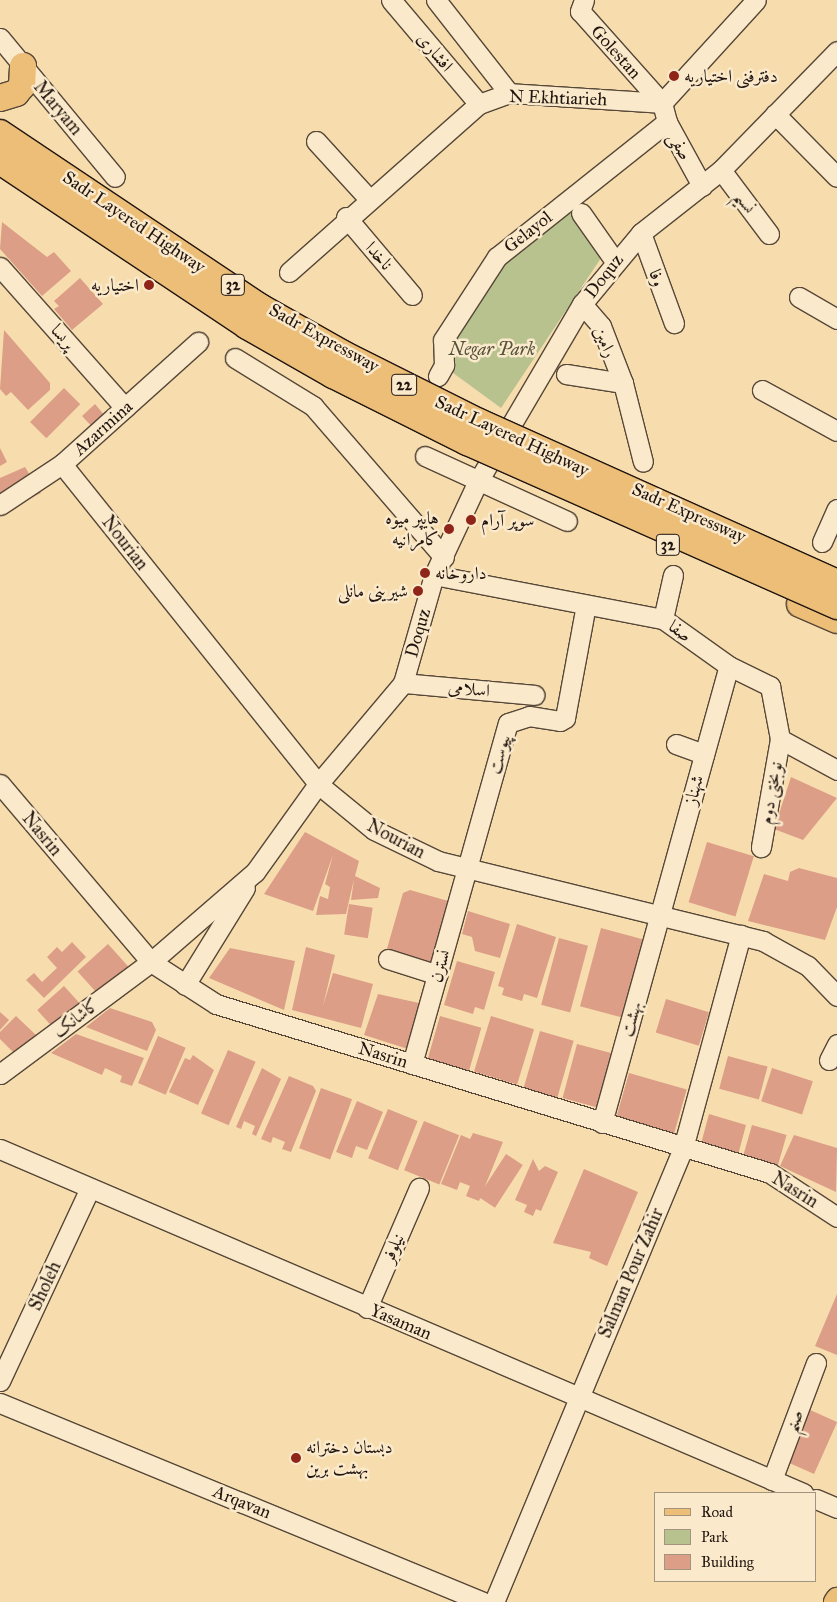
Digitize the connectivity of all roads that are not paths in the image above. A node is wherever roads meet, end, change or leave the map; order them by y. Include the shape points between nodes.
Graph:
1 (392, 0) edge
2 (436, 0) edge
3 (584, 0) edge
4 (756, 0) edge
5 (0, 38) edge
6 (835, 56) edge
7 (23, 66) junction
8 (509, 93) junction
9 (0, 98) edge
10 (662, 103) junction
11 (478, 104) junction
12 (774, 114) junction
13 (667, 122) junction
14 (0, 127) edge
15 (0, 133) edge
16 (316, 141) dead end
17 (0, 161) edge
18 (721, 170) junction
19 (0, 172) edge
20 (837, 177) edge
21 (115, 178) dead end
22 (702, 186) junction
23 (368, 198) junction
24 (581, 213) dead end
25 (346, 217) junction
26 (641, 233) junction
27 (769, 234) dead end
28 (614, 260) junction
29 (0, 266) edge
30 (290, 272) dead end
31 (412, 295) dead end
32 (799, 296) dead end
33 (582, 304) junction
34 (837, 318) edge
35 (674, 323) dead end
36 (198, 342) dead end
37 (235, 358) dead end
38 (566, 374) dead end
39 (438, 376) dead end
40 (623, 383) junction
41 (762, 390) dead end
42 (125, 408) junction
43 (837, 432) edge
44 (425, 456) dead end
45 (643, 462) dead end
46 (62, 464) junction
47 (488, 477) junction
48 (0, 505) edge
49 (837, 510) edge
50 (567, 520) dead end
51 (822, 542) dead end
52 (444, 557) junction
53 (434, 575) junction
54 (674, 575) dead end
55 (837, 581) edge
56 (586, 605) junction
57 (837, 606) edge
58 (663, 619) junction
59 (837, 620) edge
60 (729, 666) junction
61 (403, 683) junction
62 (534, 695) dead end
63 (780, 738) junction
64 (676, 744) dead end
65 (704, 754) junction
66 (837, 770) edge
67 (0, 784) edge
68 (318, 784) junction
69 (761, 847) dead end
70 (468, 868) junction
71 (255, 872) junction
72 (661, 914) junction
73 (741, 935) junction
74 (388, 959) dead end
75 (151, 962) junction
76 (438, 975) junction
77 (185, 985) junction
78 (837, 996) edge
79 (412, 1064) junction
80 (0, 1074) edge
81 (602, 1123) junction
82 (683, 1148) junction
83 (0, 1149) edge
84 (419, 1188) dead end
85 (89, 1190) junction
86 (837, 1217) edge
87 (367, 1308) junction
88 (816, 1363) dead end
89 (0, 1381) edge
90 (579, 1398) junction
91 (0, 1403) edge
92 (772, 1480) junction
93 (801, 1492) edge
94 (817, 1499) edge
95 (837, 1508) edge
96 (483, 1602) edge
97 (494, 1602) edge

1 - 11 street, افشاری
2 - 8 street, افشاری
3 - 10 street, Golestan via 580,11
4 - 10 street
5 - 7 street, Maryam
6 - 12 street, Doquz
7 - 9 highway via 22,86 16,93
7 - 21 street, Maryam
8 - 10 street, N Ekhtiarieh
8 - 11 street, N Ekhtiarieh
10 - 13 street, صفی
11 - 23 street, N Ekhtiarieh
12 - 18 street, Doquz
12 - 20 street
13 - 22 street, صفی
13 - 39 street, Gelayol via 497,256 443,340 444,365
14 - 55 highway, Sadr Expressway / 32 via 262,304 345,352
15 - 55 highway, Sadr Layered Highway / 22, bridge via 260,307 343,354 479,422
16 - 23 street
17 - 57 highway, Sadr Layered Highway / 22, bridge via 247,326 333,375 512,463
18 - 22 street, Doquz
18 - 27 street, نسیم
19 - 47 highway, Sadr Expressway / 32 via 327,384 462,454
22 - 26 street, Doquz
23 - 25 street, N Ekhtiarieh
24 - 28 street
25 - 30 street, N Ekhtiarieh
25 - 31 street, ناخدا
26 - 28 street, Doquz
26 - 35 street, وفا
28 - 33 street, Doquz
29 - 42 street, پریسا
32 - 34 street
33 - 40 street, رامین via 601,326
33 - 47 street, Doquz
36 - 42 street, Azarmina
37 - 52 street via 313,406
38 - 40 street, رامین
40 - 45 street, رامین
41 - 43 street
42 - 46 street, Azarmina
44 - 47 street
46 - 48 street, Azarmina
46 - 68 street, Nourian
47 - 50 street
47 - 52 street, Doquz
47 - 59 highway, Sadr Expressway / 32
49 - 51 street
52 - 53 street, Doquz
53 - 56 street, صفا
53 - 61 street, Doquz
54 - 58 street
56 - 58 street, صفا
56 - 70 street, پیوست via 568,713 560,721 529,716 509,720
58 - 60 street, صفا
60 - 63 street, صفا via 770,686
60 - 65 street, شهناز
61 - 62 street, اسلامی
61 - 68 street, Doquz
63 - 66 street
63 - 69 street, نوبختی دوم
64 - 65 street
65 - 72 street, شهناز
67 - 75 street, Nasrin
68 - 70 street, Nourian via 374,830 438,861
68 - 71 street, Doquz
70 - 72 street, Nourian
70 - 76 street, نسترن
71 - 75 street, Doquz
71 - 77 street
72 - 73 street, Nourian
72 - 81 street, بهشت
73 - 78 street, Nourian via 763,941 808,966
73 - 82 street, Salman Pour Zahir
74 - 76 street
75 - 77 street, Nasrin
75 - 80 street, کاشانک
76 - 79 street, نسترن
77 - 79 street, Nasrin via 216,1004
79 - 81 street, Nasrin
81 - 82 street, Nasrin
82 - 86 street, Nasrin via 770,1173
82 - 90 street, Salman Pour Zahir
83 - 85 street, Yasaman
84 - 87 street, نیلوفر
85 - 87 street, Yasaman
85 - 89 street, Sholeh
87 - 90 street, Yasaman
88 - 92 street, صنم
90 - 92 street, Yasaman
90 - 97 street, Salman Pour Zahir
91 - 96 street, Arqavan
92 - 93 street, Yasaman
94 - 95 street

